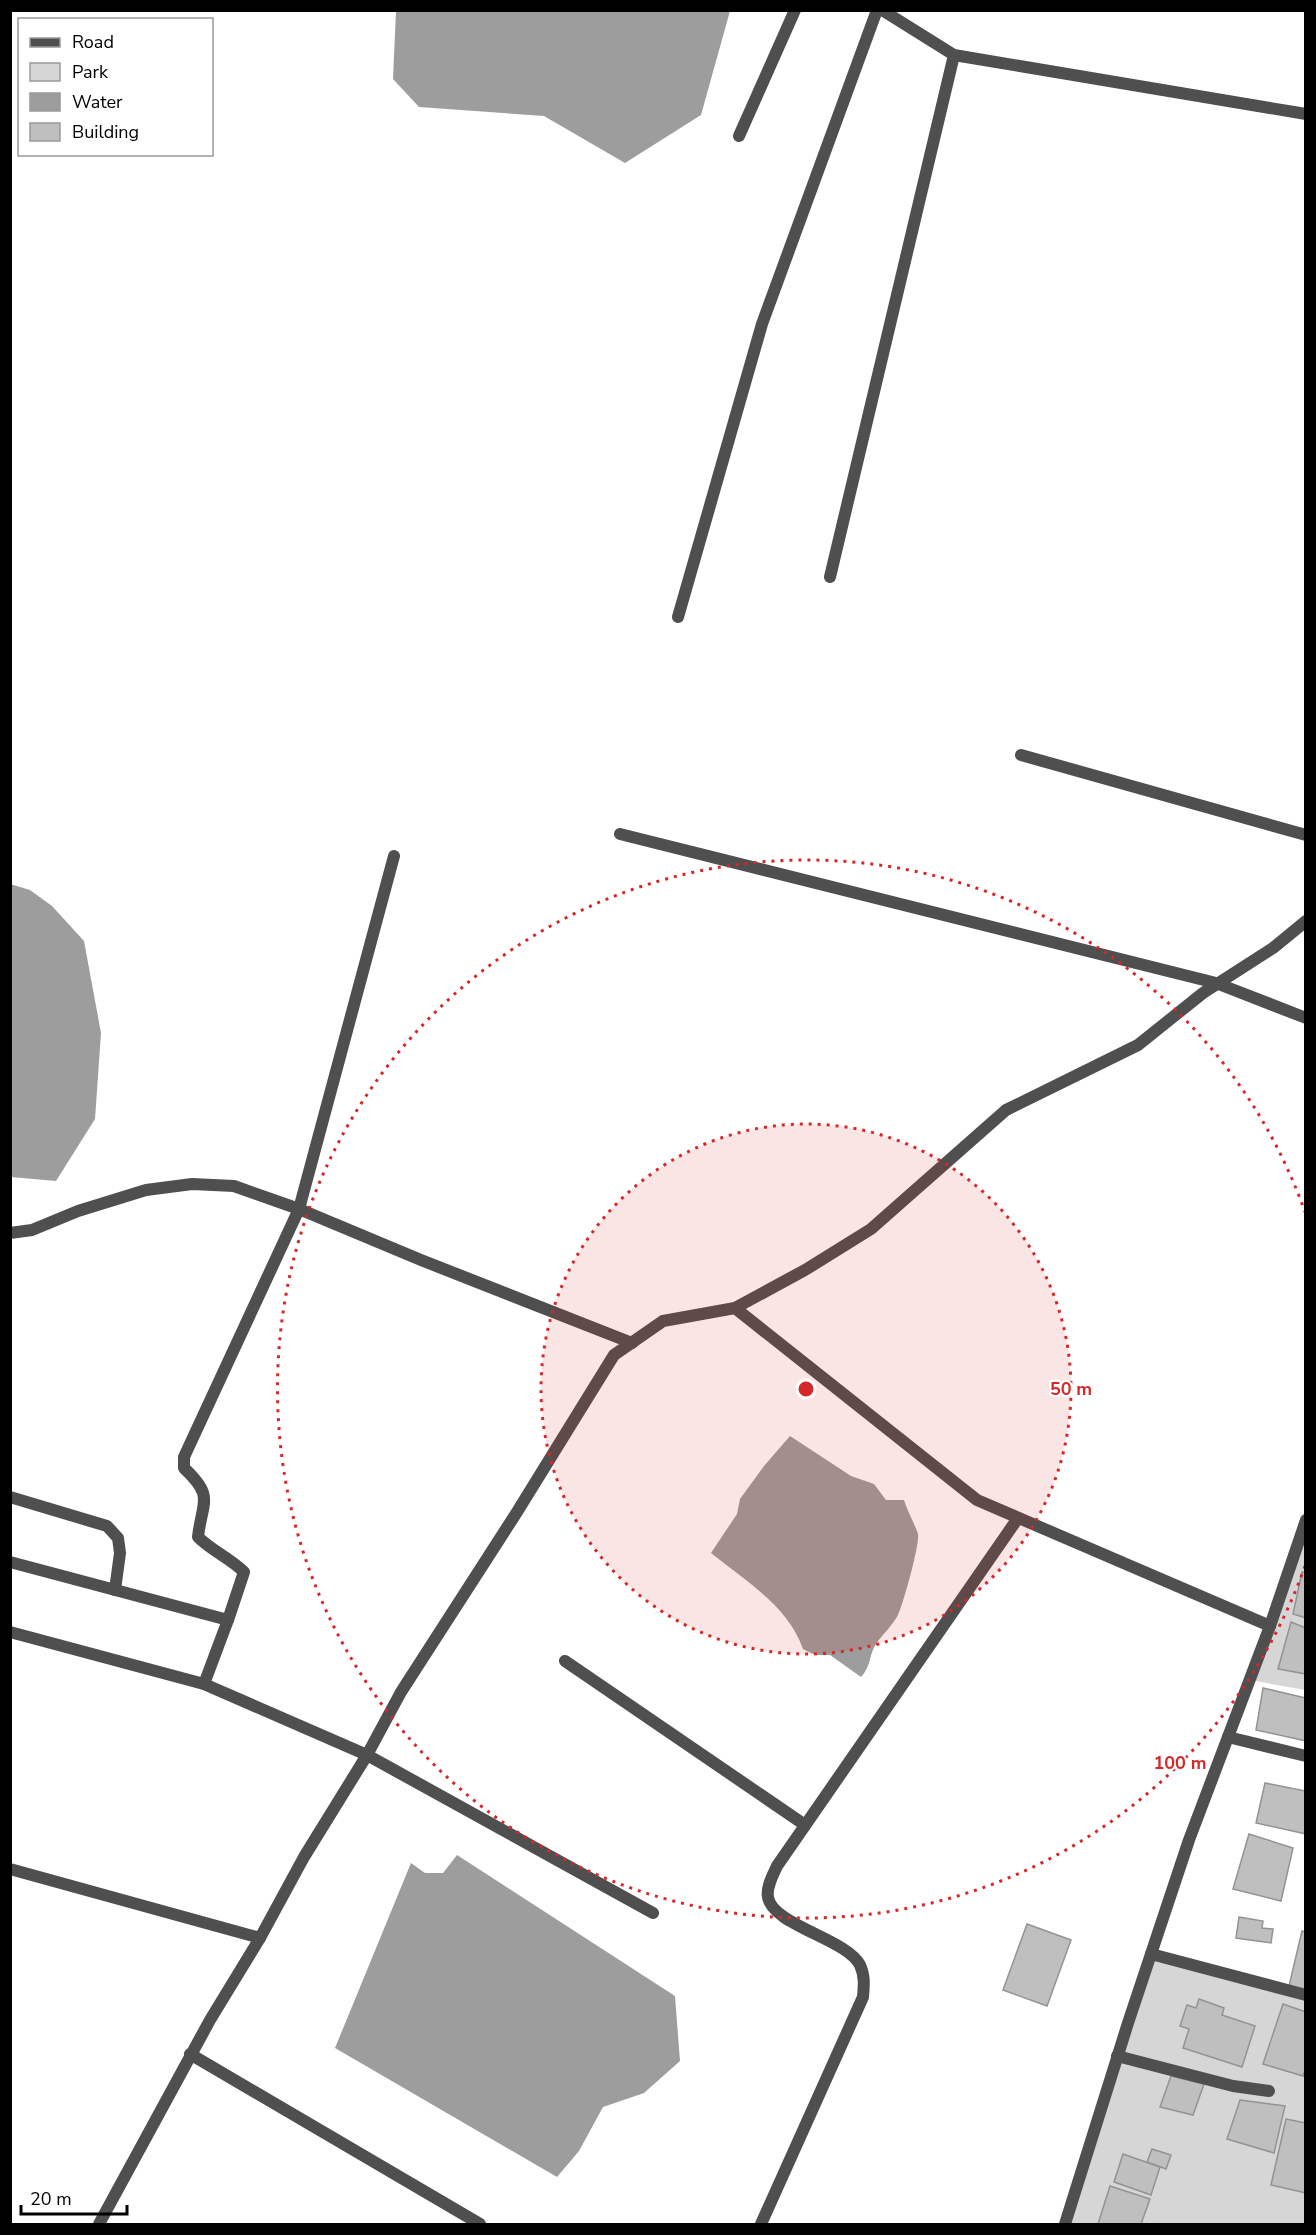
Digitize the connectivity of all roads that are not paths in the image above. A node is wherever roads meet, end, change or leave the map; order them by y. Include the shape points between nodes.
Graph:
1 (795, 10) edge
2 (877, 10) edge
3 (882, 10) edge
4 (954, 55) junction
5 (1305, 114) edge
6 (739, 136) dead end
7 (830, 577) dead end
8 (678, 617) dead end
9 (1021, 755) dead end
10 (620, 834) dead end
11 (1305, 835) edge
12 (394, 856) dead end
13 (1305, 921) edge
14 (1216, 983) junction
15 (1305, 1018) edge
16 (299, 1209) junction
17 (10, 1233) edge
18 (735, 1308) junction
19 (632, 1342) junction
20 (10, 1497) edge
21 (1018, 1518) junction
22 (1305, 1520) edge
23 (10, 1562) edge
24 (115, 1590) junction
25 (228, 1620) junction
26 (1270, 1626) junction
27 (10, 1632) edge
28 (565, 1661) dead end
29 (204, 1684) junction
30 (1228, 1737) junction
31 (367, 1755) junction
32 (1305, 1756) edge
33 (805, 1825) junction
34 (10, 1869) edge
35 (653, 1913) dead end
36 (260, 1938) junction
37 (1151, 1954) junction
38 (1305, 1995) edge
39 (190, 2054) junction
40 (1117, 2056) junction
41 (1269, 2091) dead end
42 (99, 2224) edge
43 (480, 2224) edge
44 (761, 2224) edge
45 (1065, 2224) edge

1 - 6 street
2 - 8 street via 762,324
3 - 4 street
4 - 5 street
4 - 7 street
9 - 11 street
10 - 14 street
12 - 16 street
13 - 14 street via 1273,948
14 - 15 street
14 - 18 street via 1138,1045 1006,1110 871,1229
16 - 17 street via 234,1186 192,1184 146,1190 32,1230
16 - 19 street
16 - 25 street via 184,1457 184,1468 203,1488 206,1498 198,1537 244,1572
18 - 19 street via 663,1321
18 - 21 street via 977,1500
19 - 31 street via 614,1355 401,1692
20 - 24 street via 107,1526 118,1538 120,1553
21 - 26 street
21 - 33 street
22 - 26 street
23 - 24 street
24 - 25 street
25 - 29 street
26 - 30 street
27 - 29 street
28 - 33 street
29 - 31 street
30 - 32 street
30 - 37 street via 1188,1840
31 - 35 street
31 - 36 street
33 - 44 street via 777,1866 768,1898 775,1911 860,1963 863,1997
34 - 36 street
36 - 39 street
37 - 38 street
37 - 40 street
39 - 42 street
39 - 43 street
40 - 41 street via 1233,2086
40 - 45 street

